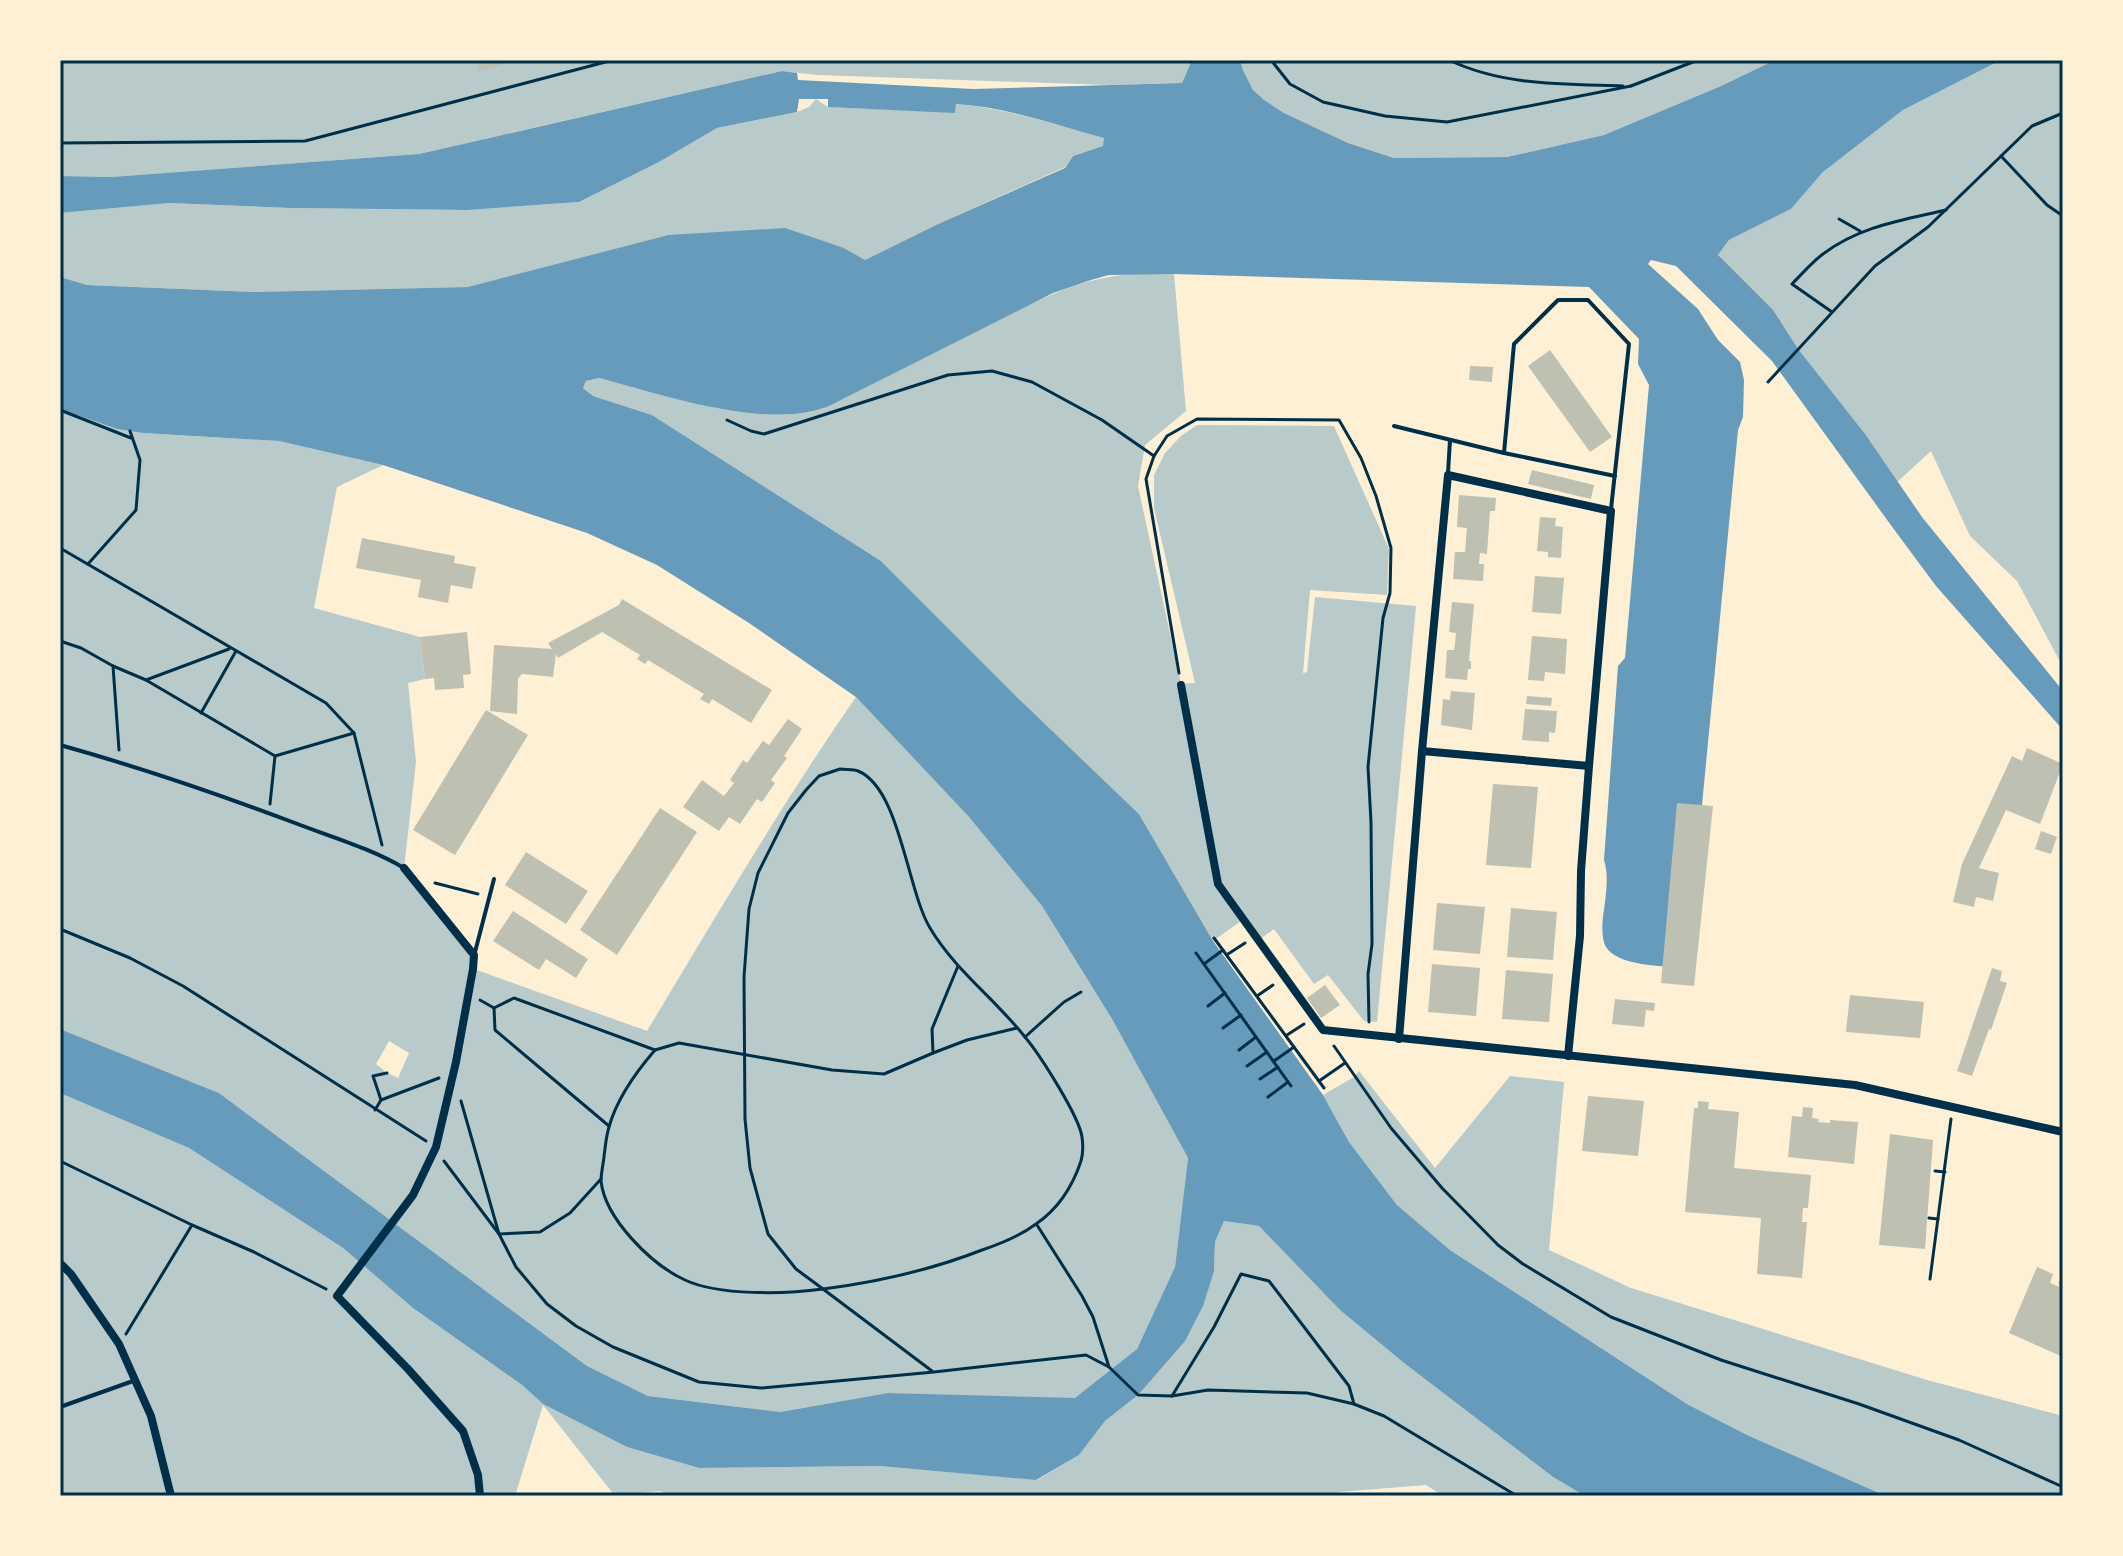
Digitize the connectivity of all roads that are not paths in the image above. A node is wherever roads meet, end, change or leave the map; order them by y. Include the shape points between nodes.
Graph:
1 (1394, 426) dead end
2 (1450, 440) junction
3 (1504, 453) junction
4 (1448, 475) junction
5 (1615, 476) junction
6 (1611, 511) junction
7 (1181, 685) road end
8 (60, 745) edge
9 (1422, 751) junction
10 (1589, 766) junction
11 (404, 868) joint
12 (494, 879) dead end
13 (474, 955) junction
14 (1399, 1039) junction
15 (1568, 1056) junction
16 (2063, 1132) edge
17 (60, 1263) edge
18 (136, 1380) junction
19 (60, 1407) edge
20 (171, 1496) edge
21 (480, 1496) edge

1 - 2 lane
2 - 3 lane
2 - 4 lane
3 - 5 lane
3 - 5 lane via 1514,344 1558,300 1588,300 1629,344
4 - 6 street
4 - 9 street
5 - 6 lane
6 - 10 street
7 - 14 street via 1218,884 1323,1030
8 - 11 lane via 269,813
9 - 10 street
9 - 14 street
10 - 15 street
11 - 13 street
12 - 13 lane
13 - 21 street via 436,1147 413,1195 337,1296 463,1431
14 - 15 street
15 - 16 street via 1855,1085
17 - 18 street via 119,1344
18 - 19 lane
18 - 20 street

